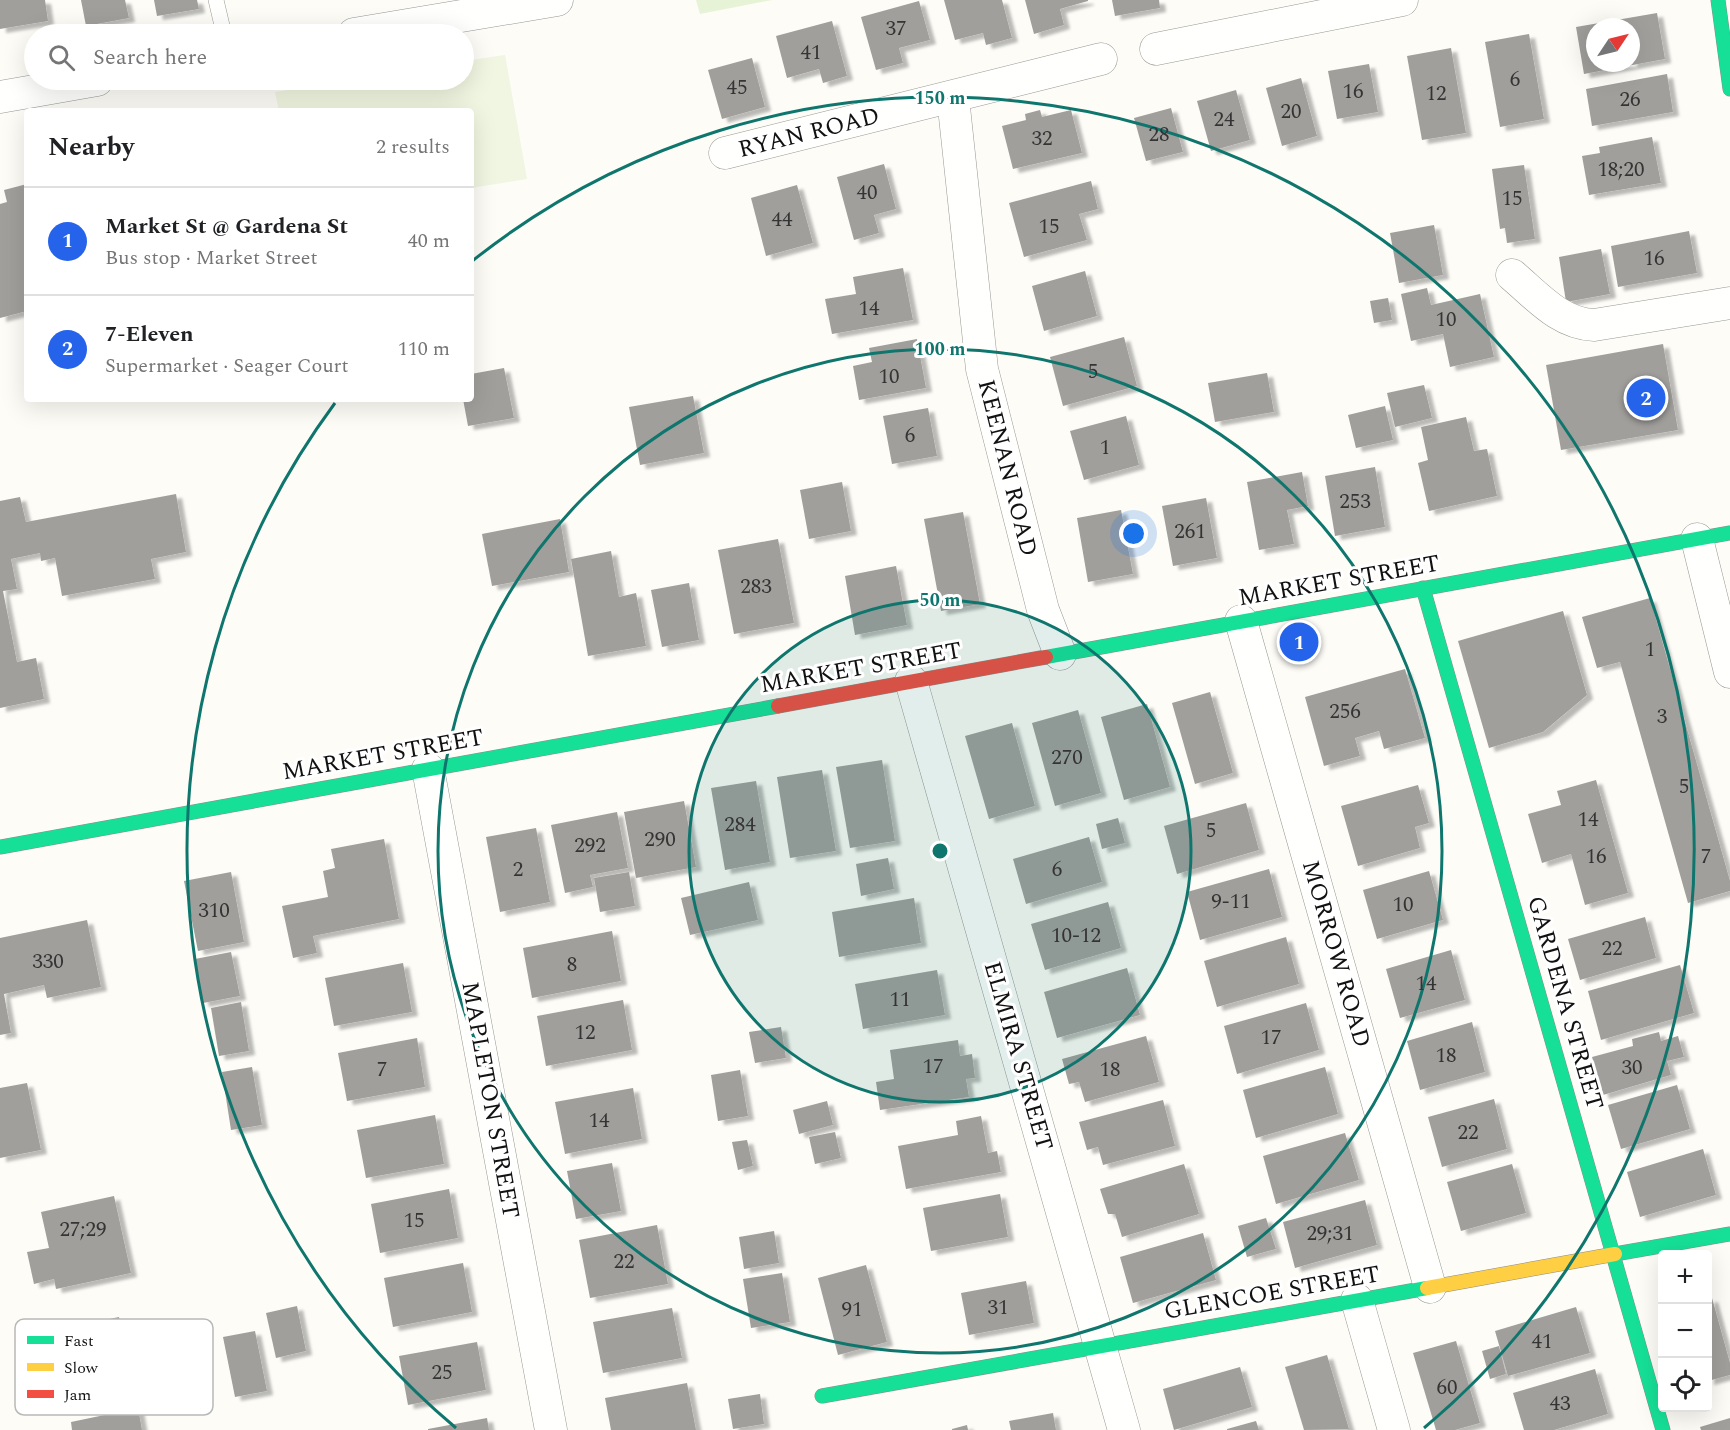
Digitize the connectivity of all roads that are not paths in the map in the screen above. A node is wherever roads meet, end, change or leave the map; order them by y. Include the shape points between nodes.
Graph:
1 (216, 0) edge
2 (557, 0) edge
3 (1402, 0) edge
4 (1718, 0) edge
5 (222, 24) edge
6 (414, 24) edge
7 (1156, 50) dead end
8 (1101, 59) dead end
9 (1730, 89) edge
10 (40, 90) edge
11 (0, 97) edge
12 (953, 98) junction
13 (725, 153) dead end
14 (1512, 275) dead end
15 (1730, 303) edge
16 (1730, 533) edge
17 (1697, 539) junction
18 (1423, 588) junction
19 (1242, 621) junction
20 (1060, 654) junction
21 (1730, 672) edge
22 (911, 681) junction
23 (428, 769) junction
24 (0, 847) edge
25 (1730, 1234) edge
26 (1613, 1255) junction
27 (1430, 1287) junction
28 (1357, 1300) junction
29 (1100, 1346) junction
30 (822, 1396) dead end
31 (551, 1430) edge
32 (1124, 1430) edge
33 (1394, 1430) edge
34 (1663, 1430) edge

1 - 5 lane
2 - 6 street
3 - 7 street
4 - 9 street
8 - 12 street, RYAN ROAD
10 - 11 street
12 - 13 street, RYAN ROAD
12 - 20 street, KEENAN ROAD via 982,369 1043,610
14 - 15 street via 1564,319 1578,324 1594,325
16 - 17 street, MARKET STREET
17 - 18 street, MARKET STREET
17 - 21 street
18 - 19 street, MARKET STREET
18 - 26 street, GARDENA STREET
19 - 20 street, MARKET STREET
19 - 27 street, MORROW ROAD
20 - 22 street, MARKET STREET
22 - 23 street, MARKET STREET
22 - 29 street, ELMIRA STREET
23 - 24 street, MARKET STREET
23 - 31 street, MAPLETON STREET
25 - 26 street, GLENCOE STREET
26 - 27 street, GLENCOE STREET
26 - 34 street, GARDENA STREET
27 - 28 street, GLENCOE STREET
28 - 29 street, GLENCOE STREET
28 - 33 street
29 - 30 street, GLENCOE STREET
29 - 32 street, ELMIRA STREET

